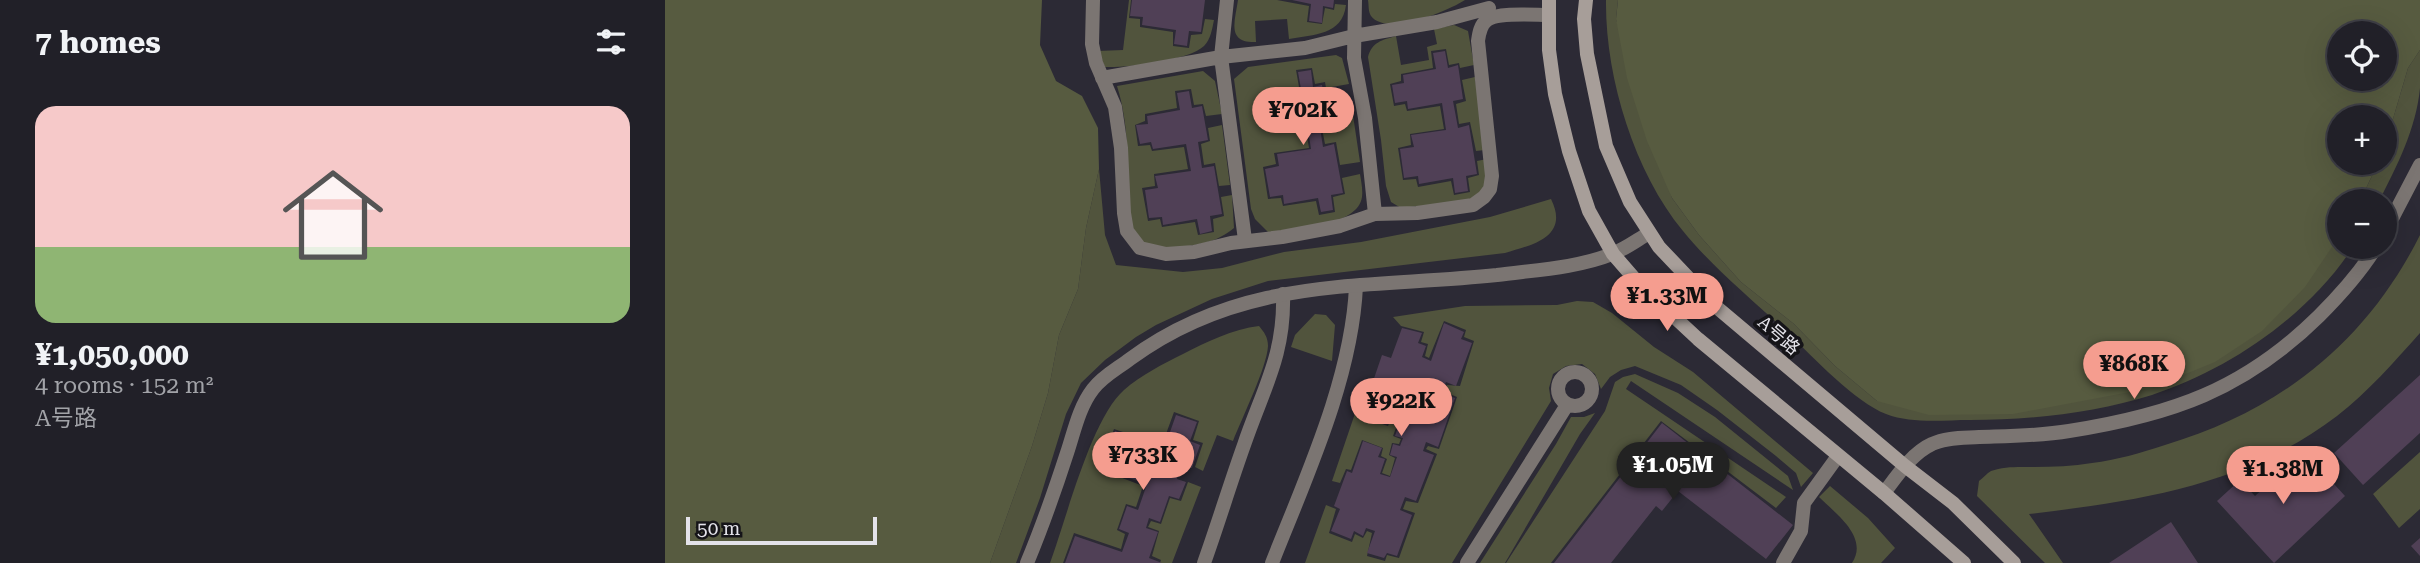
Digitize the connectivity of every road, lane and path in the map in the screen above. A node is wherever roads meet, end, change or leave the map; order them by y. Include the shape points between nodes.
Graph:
1 (1093, 0) edge
2 (1227, 0) edge
3 (1355, 0) edge
4 (1549, 0) edge
5 (1586, 0) edge
6 (1488, 9) edge
7 (1548, 15) junction
8 (1354, 36) junction
9 (1221, 57) junction
10 (1102, 79) junction
11 (2420, 165) edge
12 (2397, 209) edge
13 (1375, 214) junction
14 (1649, 233) junction
15 (1245, 240) junction
16 (1613, 254) junction
17 (2368, 259) edge
18 (1356, 286) junction
19 (1283, 294) junction
20 (1567, 405) dead end
21 (1838, 456) junction
22 (1905, 466) junction
23 (1884, 493) junction
24 (1027, 563) edge
25 (1204, 563) edge
26 (1272, 563) edge
27 (1467, 563) edge
28 (1783, 563) edge
29 (1964, 563) edge
30 (2014, 563) edge

1 - 10 street via 1092,44
2 - 9 street
3 - 8 street
4 - 7 street
5 - 14 street, A号路 via 1587,54 1606,146
6 - 7 street via 1502,16
6 - 8 street
6 - 13 street via 1478,41 1491,153 1490,189 1473,205
7 - 16 street via 1555,94 1569,151 1589,211
8 - 9 street via 1305,48
8 - 13 street
9 - 10 street
9 - 15 street
10 - 15 street via 1115,107 1124,213 1133,241 1140,248 1166,254
11 - 12 street
13 - 15 street via 1340,226
14 - 16 street
14 - 22 street, A号路 via 1714,305
16 - 18 street via 1515,273
16 - 21 street via 1698,339
17 - 22 street via 2341,296 2302,334 2253,370 2204,397 2134,419 2069,431 1932,444
18 - 19 street
18 - 26 street via 1349,349
19 - 24 street via 1194,321 1140,351 1100,381 1078,419
19 - 25 street via 1278,356
20 - 27 street
21 - 23 street
21 - 28 street via 1804,503 1801,531
22 - 23 street
22 - 30 street, A号路 via 1953,503
23 - 29 street

